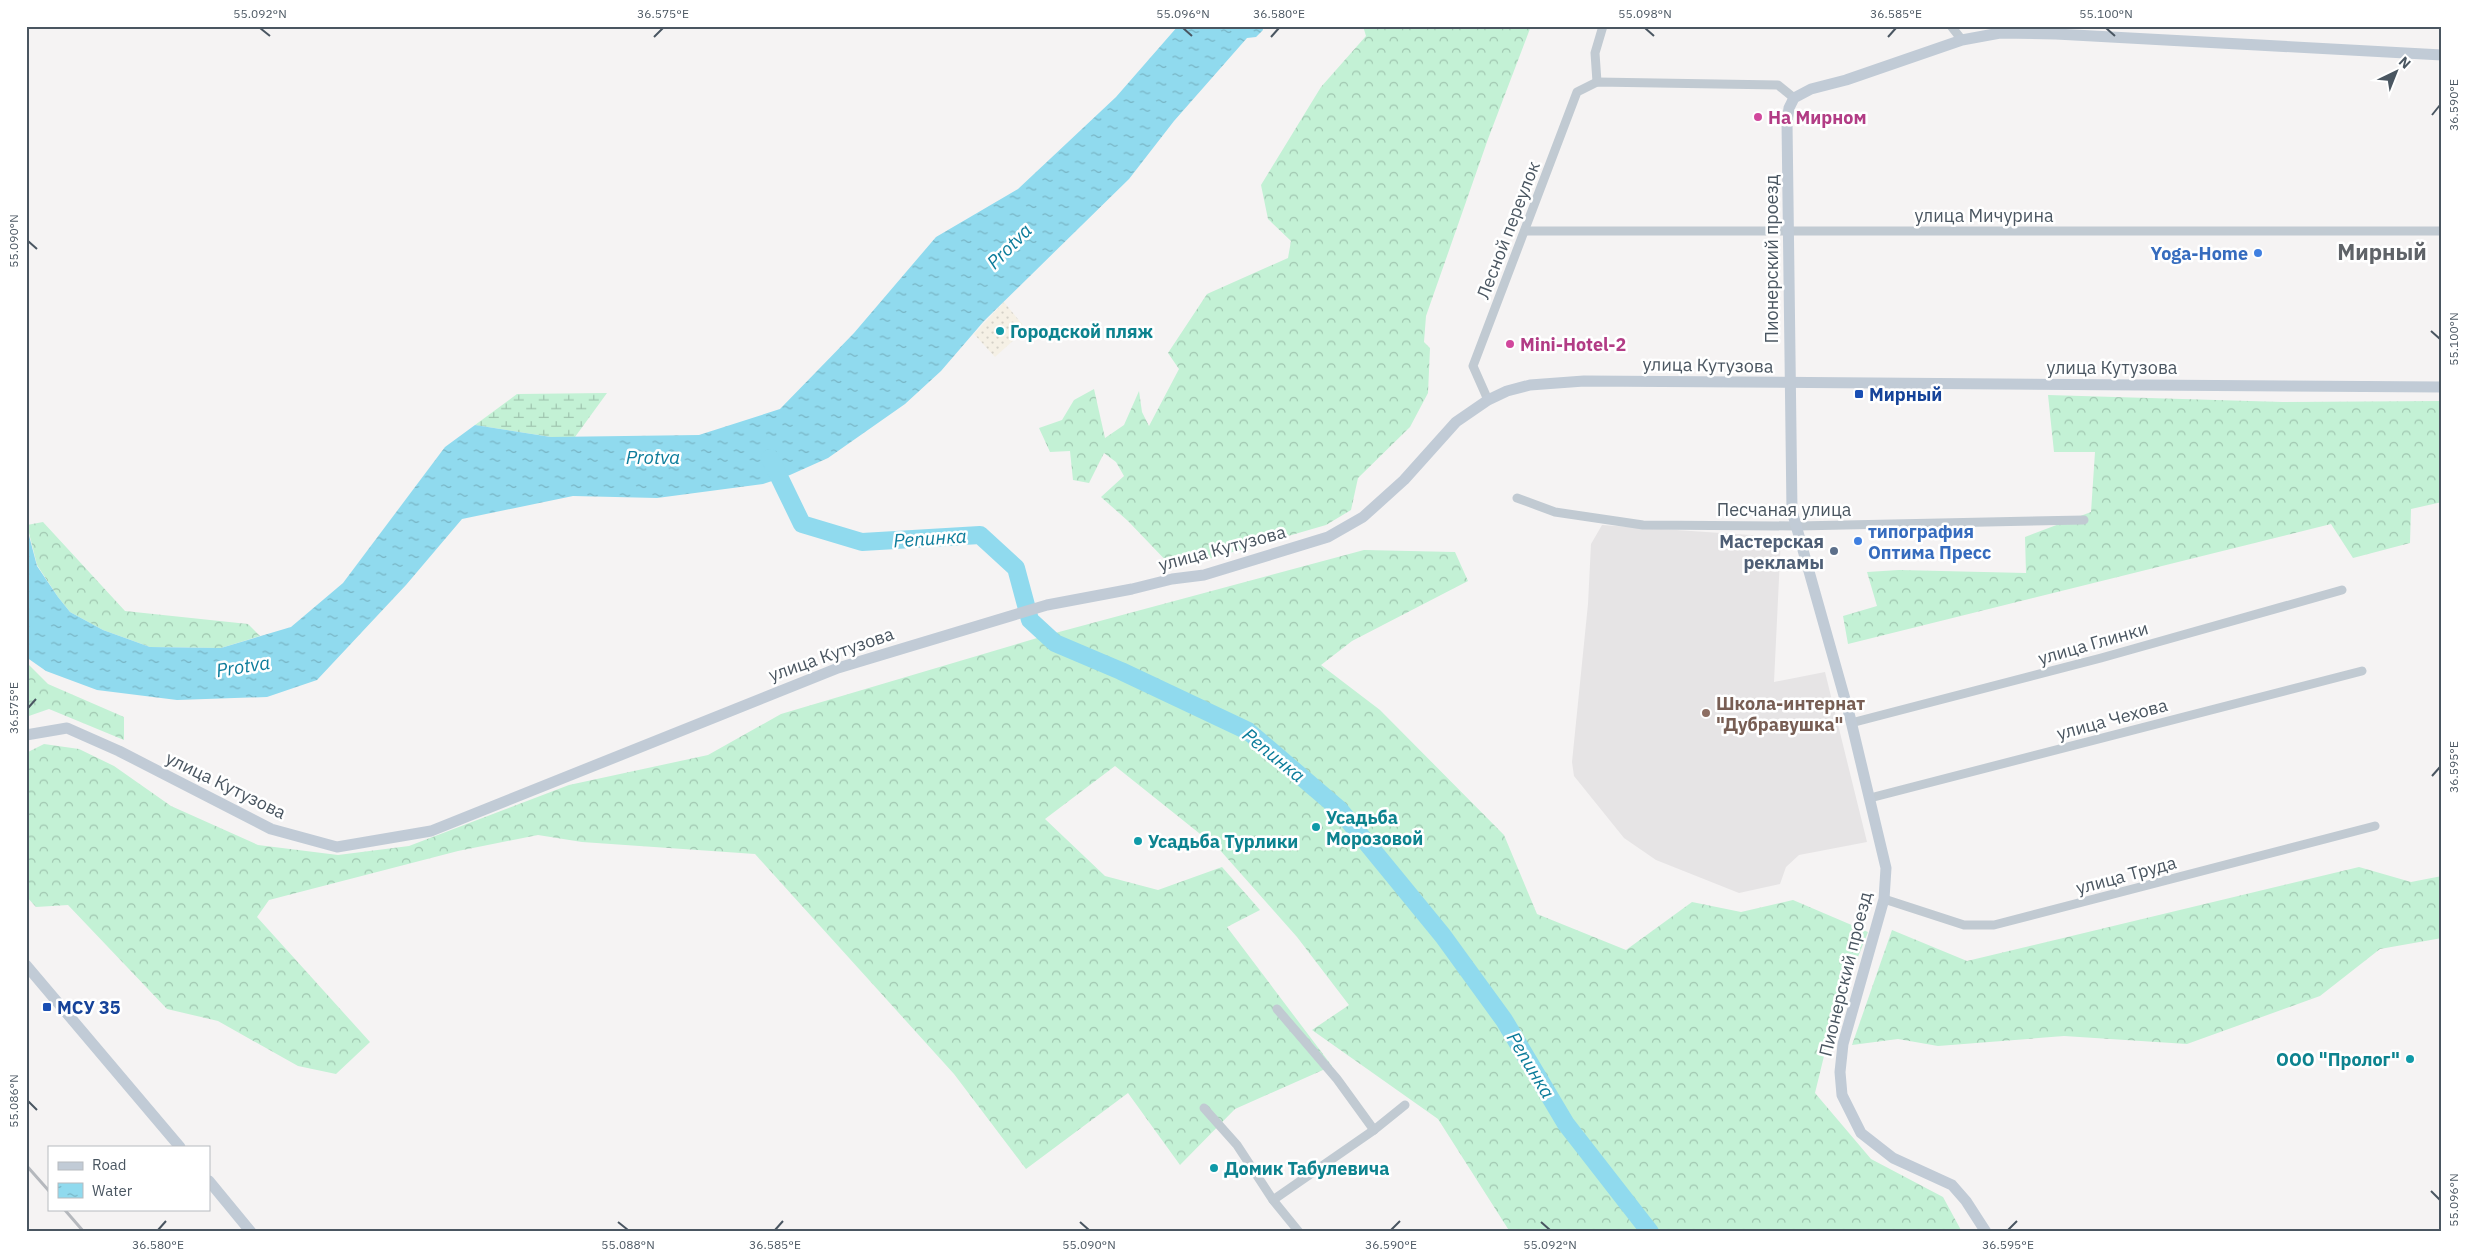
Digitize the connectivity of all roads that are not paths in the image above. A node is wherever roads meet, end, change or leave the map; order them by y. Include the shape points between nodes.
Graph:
1 (1603, 26) edge
2 (1951, 26) edge
3 (1962, 40) junction
4 (2442, 55) edge
5 (1597, 82) junction
6 (1794, 98) junction
7 (1526, 231) junction
8 (2442, 231) edge
9 (1788, 232) junction
10 (1789, 383) junction
11 (2442, 387) edge
12 (1488, 400) junction
13 (1517, 498) dead end
14 (2084, 520) dead end
15 (1798, 526) junction
16 (2342, 590) dead end
17 (2362, 671) dead end
18 (1851, 723) junction
19 (26, 735) edge
20 (1870, 798) junction
21 (2375, 826) dead end
22 (1884, 899) junction
23 (26, 965) edge
24 (1277, 1009) dead end
25 (1405, 1105) dead end
26 (1204, 1108) dead end
27 (1374, 1130) junction
28 (179, 1146) edge
29 (210, 1182) edge
30 (1273, 1200) junction
31 (251, 1232) edge
32 (1299, 1232) edge
33 (1986, 1232) edge

1 - 5 street via 1595,53
2 - 3 street
3 - 4 main road via 2000,33 2056,34
3 - 6 main road
5 - 6 street via 1778,86
5 - 7 street, Лесной переулок via 1577,92
6 - 9 main road, Пионерский проезд via 1787,122
7 - 9 street, улица Мичурина
7 - 12 street, Лесной переулок via 1473,366
8 - 9 street, улица Мичурина
9 - 10 main road, Пионерский проезд
10 - 11 main road, улица Кутузова
10 - 12 main road, улица Кутузова via 1584,381 1530,385
10 - 15 main road, Пионерский проезд via 1792,511
12 - 19 main road, улица Кутузова via 1456,422 1404,480 1363,517 1328,537 1204,574 1010,615 838,668 431,831 337,847 271,830 67,728
13 - 15 street, Песчаная улица via 1555,512 1642,525
14 - 15 street, Песчаная улица
15 - 18 main road, Пионерский проезд
16 - 18 street, улица Глинки via 2102,658
17 - 20 street, улица Чехова
18 - 20 main road, Пионерский проезд
20 - 22 main road, Пионерский проезд via 1886,868
21 - 22 street, улица Труда via 1994,926 1964,925
22 - 33 main road, Пионерский проезд via 1843,1044 1842,1095 1861,1133 1893,1158 1952,1185
23 - 28 main road
24 - 27 street via 1337,1079
25 - 27 street
26 - 30 street via 1237,1145
27 - 30 street
29 - 31 main road
30 - 32 street

